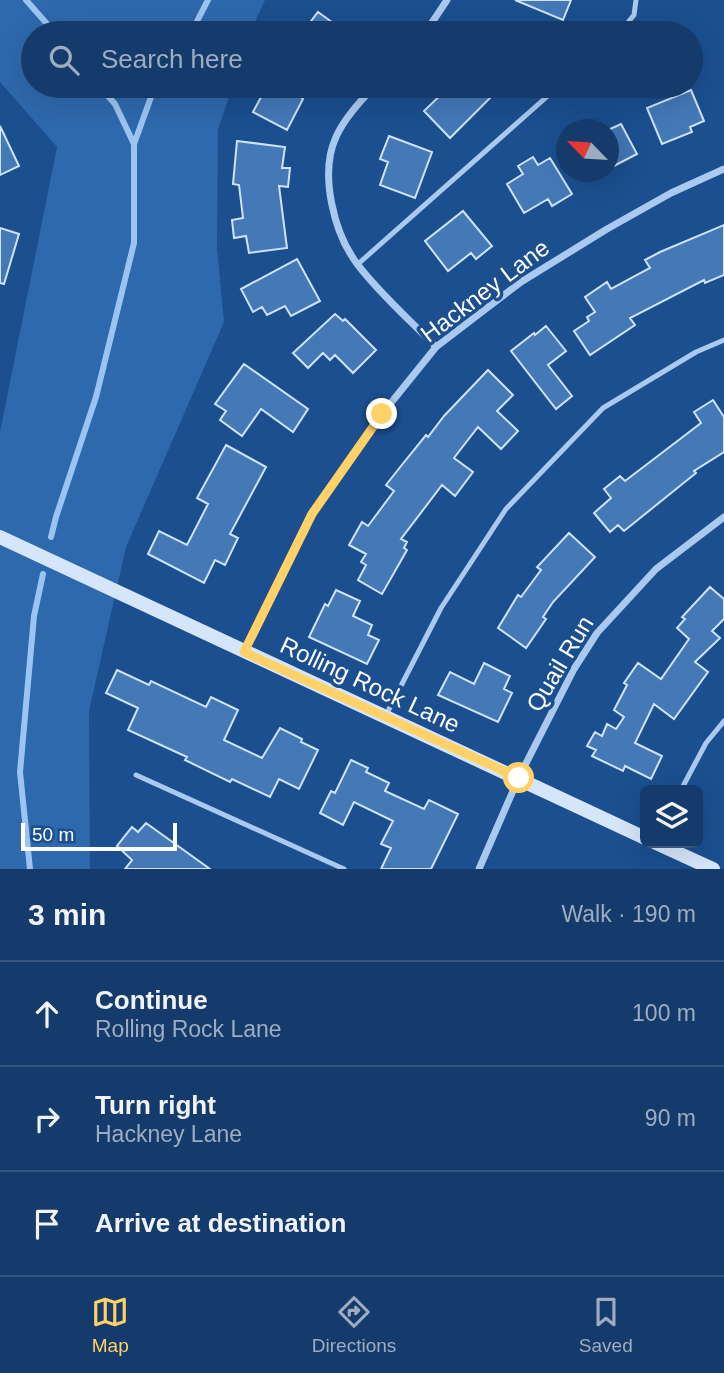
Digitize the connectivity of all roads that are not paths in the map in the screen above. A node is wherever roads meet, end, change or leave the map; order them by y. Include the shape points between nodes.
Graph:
1 (447, 0) edge
2 (636, 0) edge
3 (433, 21) edge
4 (629, 21) edge
5 (364, 98) edge
6 (545, 98) edge
7 (724, 169) edge
8 (358, 264) junction
9 (724, 340) edge
10 (436, 347) junction
11 (724, 517) edge
12 (0, 537) edge
13 (244, 652) junction
14 (385, 718) junction
15 (724, 721) edge
16 (136, 775) dead end
17 (519, 778) junction
18 (684, 785) edge
19 (640, 836) edge
20 (667, 848) edge
21 (344, 869) edge
22 (479, 869) edge
23 (713, 869) edge

1 - 3 street
2 - 4 lane
5 - 8 street via 336,138 329,170 331,204
6 - 8 lane
7 - 10 street, Hackney Lane via 671,193 521,282
8 - 10 street
9 - 14 lane via 603,408 506,509 441,608
10 - 13 street, Hackney Lane via 312,514
11 - 17 street, Quail Run via 656,569 597,633
12 - 13 street, Rolling Rock Lane
13 - 14 street, Rolling Rock Lane
14 - 17 street, Rolling Rock Lane
15 - 18 lane
16 - 21 lane
17 - 19 street, Rolling Rock Lane
17 - 22 street, Quail Run
20 - 23 street

